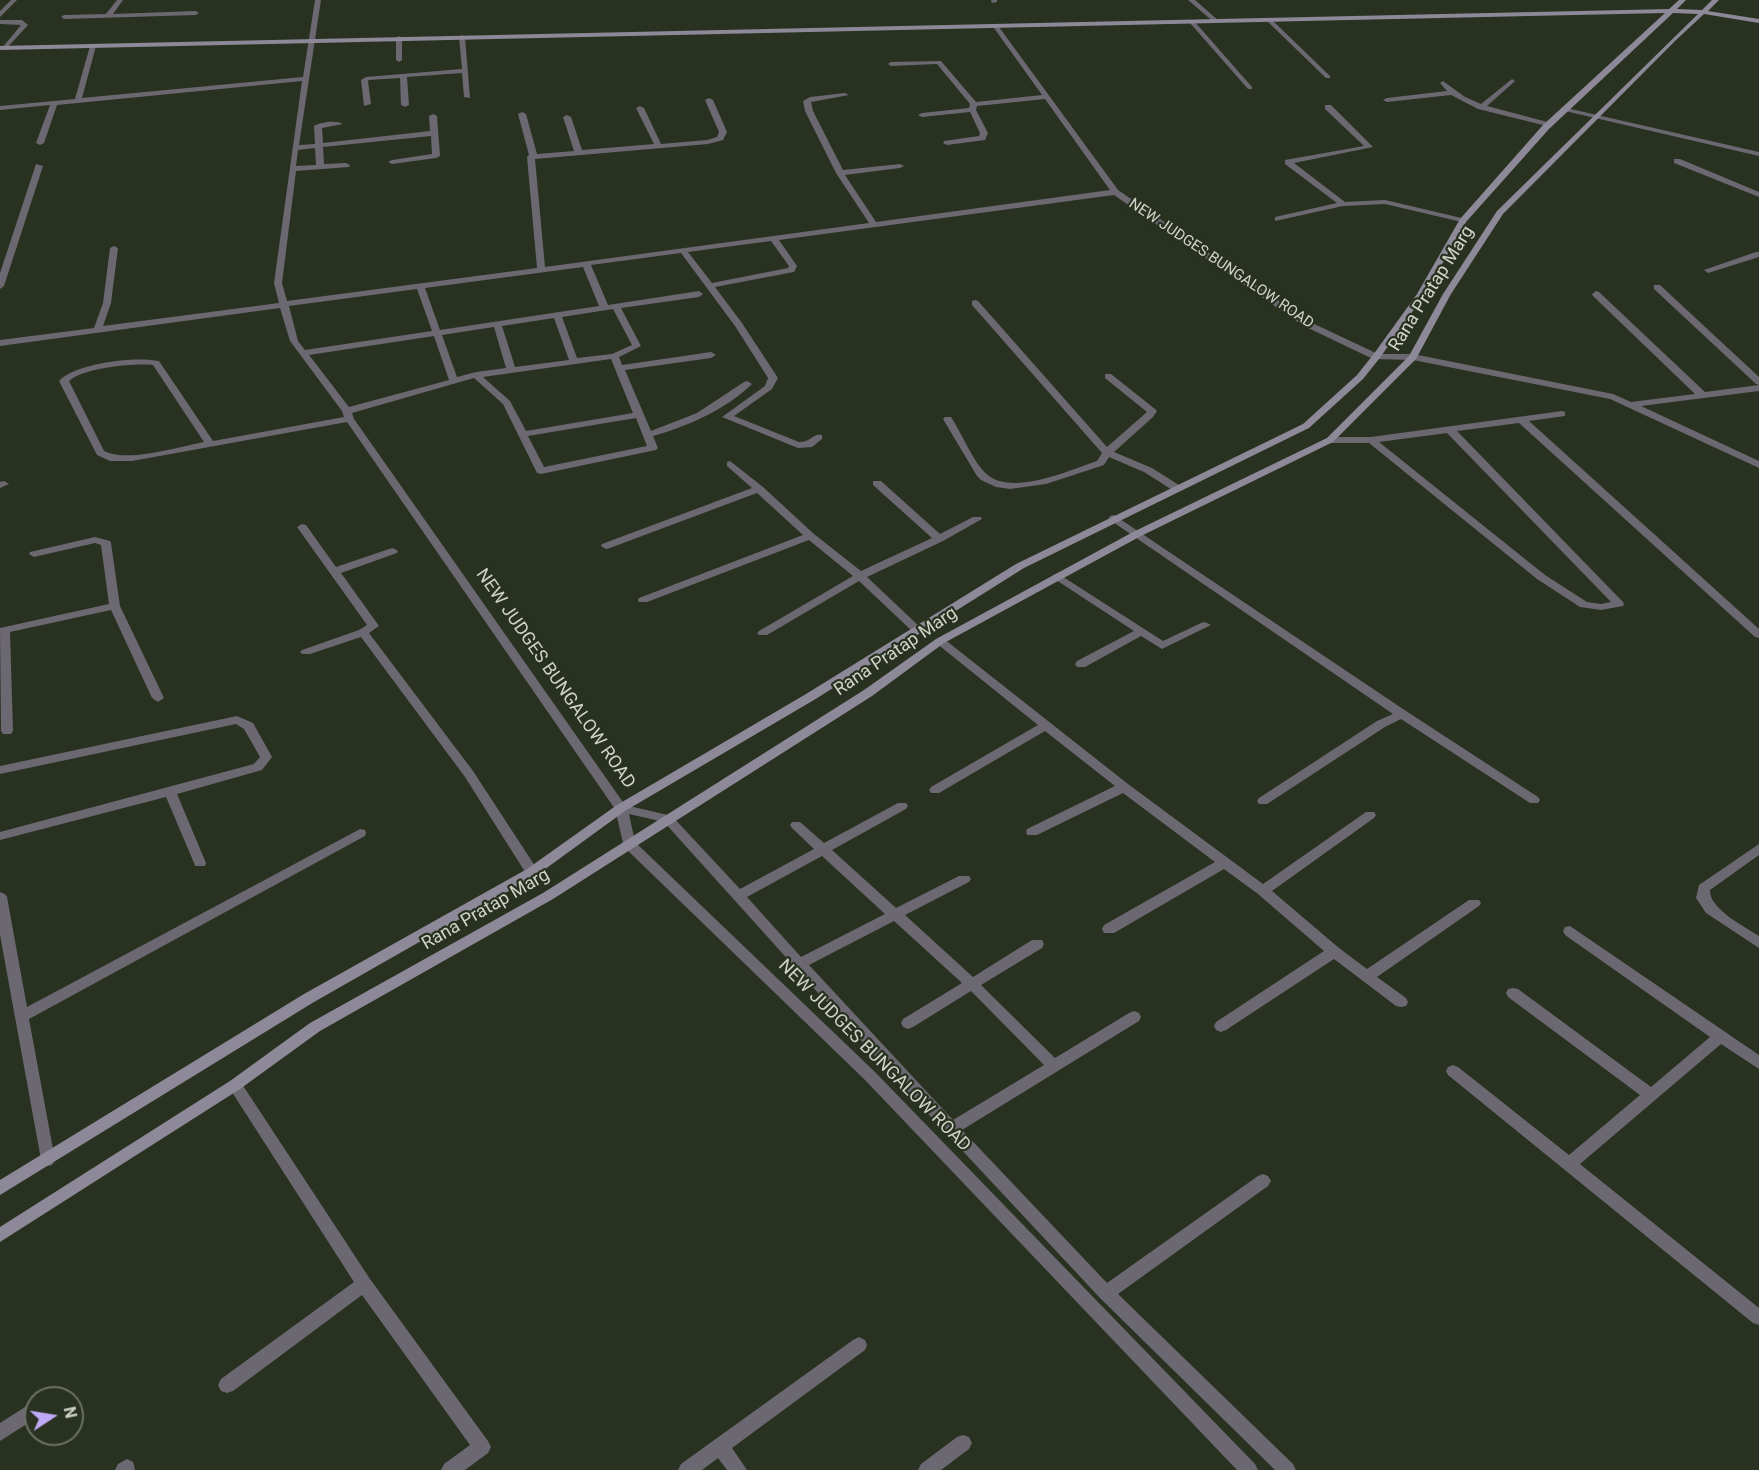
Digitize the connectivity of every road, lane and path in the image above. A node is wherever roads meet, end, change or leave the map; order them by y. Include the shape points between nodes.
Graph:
1 (14, 0) edge
2 (120, 0) edge
3 (318, 0) edge
4 (1191, 0) edge
5 (1683, 0) edge
6 (1716, 0) edge
7 (1673, 11) junction
8 (1703, 12) junction
9 (196, 13) dead end
10 (0, 15) edge
11 (108, 16) junction
12 (1759, 16) edge
13 (64, 17) dead end
14 (1741, 17) junction
15 (1269, 20) junction
16 (1759, 21) edge
17 (0, 22) edge
18 (1192, 22) junction
19 (1217, 22) junction
20 (997, 28) junction
21 (462, 37) junction
22 (399, 38) junction
23 (311, 39) junction
24 (93, 46) junction
25 (2, 48) edge
26 (399, 60) dead end
27 (891, 64) dead end
28 (464, 71) junction
29 (402, 75) junction
30 (1328, 77) dead end
31 (306, 79) junction
32 (1512, 81) dead end
33 (1443, 83) dead end
34 (1250, 88) dead end
35 (1449, 93) junction
36 (845, 95) dead end
37 (468, 98) dead end
38 (1047, 98) junction
39 (709, 100) dead end
40 (1387, 100) dead end
41 (78, 101) junction
42 (54, 103) junction
43 (367, 104) dead end
44 (405, 105) dead end
45 (973, 107) junction
46 (1328, 107) dead end
47 (1481, 107) junction
48 (1567, 107) junction
49 (0, 108) edge
50 (640, 108) dead end
51 (522, 114) dead end
52 (1599, 114) junction
53 (922, 115) dead end
54 (433, 116) dead end
55 (567, 117) dead end
56 (339, 124) dead end
57 (1548, 125) junction
58 (308, 127) junction
59 (434, 133) junction
60 (947, 142) dead end
61 (40, 143) dead end
62 (317, 145) junction
63 (659, 147) junction
64 (295, 148) junction
65 (1759, 148) edge
66 (579, 154) junction
67 (1759, 154) edge
68 (533, 155) junction
69 (1677, 161) dead end
70 (392, 162) dead end
71 (346, 165) dead end
72 (39, 166) dead end
73 (900, 166) dead end
74 (320, 167) junction
75 (292, 169) junction
76 (840, 173) junction
77 (1115, 192) junction
78 (1759, 195) edge
79 (1343, 204) junction
80 (1278, 219) dead end
81 (1463, 221) junction
82 (874, 225) junction
83 (773, 238) junction
84 (114, 248) dead end
85 (683, 250) junction
86 (10, 254) junction
87 (1759, 254) edge
88 (0, 255) edge
89 (586, 264) junction
90 (541, 270) junction
91 (1708, 270) dead end
92 (0, 286) edge
93 (420, 286) junction
94 (709, 286) junction
95 (1657, 287) dead end
96 (699, 294) dead end
97 (1596, 294) dead end
98 (975, 303) dead end
99 (284, 304) junction
100 (616, 306) junction
101 (604, 307) junction
102 (557, 314) junction
103 (497, 324) junction
104 (98, 329) junction
105 (435, 333) junction
106 (0, 343) edge
107 (303, 353) junction
108 (711, 355) dead end
109 (614, 356) junction
110 (1376, 357) junction
111 (1413, 357) junction
112 (574, 362) junction
113 (619, 368) junction
114 (511, 370) junction
115 (476, 375) junction
116 (1108, 376) dead end
117 (454, 381) junction
118 (1759, 382) edge
119 (747, 384) dead end
120 (1759, 388) edge
121 (1702, 394) junction
122 (1629, 405) junction
123 (1562, 414) dead end
124 (348, 415) junction
125 (639, 415) junction
126 (948, 419) dead end
127 (1522, 420) junction
128 (1450, 430) junction
129 (523, 434) junction
130 (648, 435) junction
131 (819, 437) dead end
132 (1330, 440) junction
133 (1371, 440) junction
134 (210, 444) junction
135 (1107, 453) junction
136 (730, 464) dead end
137 (1759, 465) edge
138 (877, 483) dead end
139 (759, 489) junction
140 (1178, 489) junction
141 (1114, 518) junction
142 (977, 519) dead end
143 (302, 527) dead end
144 (1137, 534) junction
145 (810, 536) junction
146 (939, 538) junction
147 (606, 546) dead end
148 (393, 551) dead end
149 (34, 554) dead end
150 (334, 572) junction
151 (860, 576) junction
152 (1057, 576) junction
153 (643, 600) dead end
154 (114, 606) junction
155 (1205, 625) dead end
156 (916, 629) junction
157 (2, 631) edge
158 (1142, 631) junction
159 (363, 632) junction
160 (763, 633) dead end
161 (1759, 636) edge
162 (940, 641) junction
163 (306, 652) dead end
164 (1081, 664) dead end
165 (158, 698) dead end
166 (1402, 714) junction
167 (1046, 725) junction
168 (7, 731) dead end
169 (0, 770) edge
170 (1124, 787) junction
171 (935, 790) dead end
172 (170, 792) junction
173 (1534, 800) dead end
174 (1263, 801) dead end
175 (902, 806) dead end
176 (621, 808) junction
177 (1370, 815) dead end
178 (668, 819) junction
179 (796, 825) dead end
180 (1032, 832) dead end
181 (360, 833) dead end
182 (0, 836) edge
183 (629, 844) junction
184 (823, 849) junction
185 (1759, 849) edge
186 (1226, 862) junction
187 (200, 863) dead end
188 (532, 872) junction
189 (964, 879) dead end
190 (1263, 891) junction
191 (738, 896) junction
192 (0, 897) edge
193 (1474, 903) dead end
194 (895, 915) junction
195 (1109, 929) dead end
196 (1570, 931) dead end
197 (1759, 943) edge
198 (1036, 944) dead end
199 (1334, 952) junction
200 (799, 964) junction
201 (1366, 977) junction
202 (972, 984) junction
203 (1513, 993) dead end
204 (1401, 1002) dead end
205 (23, 1016) junction
206 (1134, 1017) dead end
207 (908, 1023) dead end
208 (1221, 1026) dead end
209 (1721, 1036) junction
210 (1759, 1063) edge
211 (1054, 1066) junction
212 (1453, 1071) dead end
213 (235, 1085) junction
214 (1651, 1095) junction
215 (951, 1129) junction
216 (47, 1160) junction
217 (1569, 1164) junction
218 (1263, 1181) dead end
219 (0, 1188) edge
220 (0, 1235) edge
221 (364, 1284) junction
222 (1106, 1293) junction
223 (1759, 1318) edge
224 (859, 1345) dead end
225 (227, 1385) dead end
226 (24, 1416) edge
227 (0, 1433) edge
228 (963, 1443) dead end
229 (720, 1447) junction
230 (450, 1470) edge
231 (687, 1470) edge
232 (738, 1470) edge
233 (927, 1470) edge
234 (1248, 1470) edge
235 (1287, 1470) edge

1 - 10 street
2 - 11 street
3 - 23 street, NEW JUDGES BUNGALOW ROAD
4 - 19 street
5 - 7 main road, Rana Pratap Marg
6 - 8 main road, Rana Pratap Marg
7 - 8 main road
7 - 15 main road
7 - 48 main road, Rana Pratap Marg
8 - 14 main road
8 - 52 main road, Rana Pratap Marg
9 - 11 street
11 - 13 street
12 - 14 main road
14 - 16 main road
15 - 19 main road
15 - 30 street
17 - 25 street via 25,24
18 - 19 main road
18 - 20 main road
18 - 34 street
20 - 21 main road
20 - 38 street, NEW JUDGES BUNGALOW ROAD
21 - 22 main road
21 - 28 street
22 - 23 main road
22 - 26 street
23 - 24 main road
23 - 31 street, NEW JUDGES BUNGALOW ROAD
24 - 25 main road
24 - 41 street
27 - 45 street via 939,62
28 - 29 street
28 - 37 street
29 - 43 street via 363,80
29 - 44 street
31 - 41 street
31 - 58 street, NEW JUDGES BUNGALOW ROAD
32 - 47 street
33 - 35 street
35 - 40 street
35 - 47 street
36 - 76 street via 807,101
38 - 45 street
38 - 77 street, NEW JUDGES BUNGALOW ROAD
39 - 63 street via 723,132 720,138
41 - 42 street
42 - 49 street
42 - 61 street
45 - 53 street
45 - 60 street via 984,133 982,138
46 - 79 street via 1369,147 1288,162
47 - 57 street
48 - 52 street
48 - 57 main road, Rana Pratap Marg
50 - 63 street
51 - 68 street
52 - 65 street
52 - 67 street
52 - 111 main road, Rana Pratap Marg via 1500,213 1447,294
54 - 59 street
55 - 66 street
56 - 58 street
57 - 81 main road, Rana Pratap Marg
58 - 62 street
58 - 64 street, NEW JUDGES BUNGALOW ROAD
59 - 62 street
59 - 70 street via 436,156
62 - 64 street
62 - 74 street
63 - 66 street
64 - 75 street, NEW JUDGES BUNGALOW ROAD
66 - 68 street
68 - 90 street via 530,160
69 - 78 street
71 - 74 street
72 - 86 street
73 - 76 street
74 - 75 street
75 - 99 street, NEW JUDGES BUNGALOW ROAD via 278,283
76 - 82 street
77 - 82 street
77 - 110 street, NEW JUDGES BUNGALOW ROAD via 1305,323
79 - 80 street
79 - 81 street via 1385,202
81 - 110 main road, Rana Pratap Marg via 1421,294
82 - 83 street
83 - 85 street
83 - 94 street via 792,270
84 - 104 street via 107,303
85 - 89 street
85 - 94 street
86 - 88 street
86 - 92 street
87 - 91 street
89 - 90 street
89 - 101 street
90 - 93 street
93 - 99 street
93 - 105 street
94 - 131 street via 773,378 769,387 727,417 798,445
95 - 118 street
96 - 100 street
97 - 121 street
98 - 135 street
99 - 104 street
99 - 107 street, NEW JUDGES BUNGALOW ROAD via 294,341
100 - 101 street
100 - 109 street via 637,346
101 - 102 street
102 - 103 street
102 - 112 street
103 - 105 street
103 - 114 street
104 - 106 street
105 - 107 street
105 - 117 street
107 - 124 street, NEW JUDGES BUNGALOW ROAD
108 - 113 street
109 - 112 street
109 - 113 street
110 - 111 street, NEW JUDGES BUNGALOW ROAD
110 - 140 main road, Rana Pratap Marg via 1360,377 1306,426
111 - 122 street, NEW JUDGES BUNGALOW ROAD via 1612,397
111 - 132 main road, Rana Pratap Marg
112 - 114 street
113 - 125 street
114 - 115 street
115 - 117 street
115 - 129 street via 507,403
116 - 135 street via 1152,411
117 - 124 street
119 - 130 street via 679,427
120 - 121 street
121 - 122 street
122 - 137 street, NEW JUDGES BUNGALOW ROAD
123 - 127 street
124 - 134 street
124 - 176 street, NEW JUDGES BUNGALOW ROAD
125 - 129 street
125 - 130 street
126 - 135 street via 985,478 1003,487 1024,486 1101,463
127 - 128 street
127 - 161 street
128 - 133 street
128 - 133 street via 1619,604 1584,605 1541,578
129 - 130 street via 541,471 653,448
132 - 133 street
132 - 144 main road, Rana Pratap Marg
134 - 134 street via 132,458 110,458 100,453 64,381 79,371 156,363
135 - 140 street via 1148,470
136 - 139 street
138 - 146 street
139 - 145 street
139 - 147 street
140 - 141 main road, Rana Pratap Marg
141 - 144 street
141 - 156 main road, Rana Pratap Marg via 1020,566
142 - 146 street
143 - 150 street
144 - 152 main road, Rana Pratap Marg
144 - 166 street
145 - 151 street
145 - 153 street
146 - 151 street
148 - 150 street
149 - 154 street via 95,540 106,543
150 - 159 street via 373,626
151 - 156 street
151 - 160 street
152 - 158 street
152 - 162 main road, Rana Pratap Marg
154 - 157 street
154 - 165 street
155 - 158 street via 1162,646
156 - 176 main road, Rana Pratap Marg via 810,697
157 - 168 street
158 - 164 street
159 - 163 street
159 - 188 street via 469,774
162 - 167 street
162 - 178 main road, Rana Pratap Marg via 868,693
166 - 173 street
166 - 174 street
167 - 170 street
167 - 171 street
169 - 172 street via 224,721 237,720 249,726 266,757 258,767
170 - 180 street
170 - 186 street
172 - 182 street
172 - 187 street
175 - 184 street
176 - 178 street
176 - 183 street, NEW JUDGES BUNGALOW ROAD
176 - 188 main road, Rana Pratap Marg
177 - 190 street
178 - 183 main road, Rana Pratap Marg
178 - 191 street
179 - 184 street
181 - 205 street
183 - 213 main road, Rana Pratap Marg via 548,896 315,1027
183 - 234 street, NEW JUDGES BUNGALOW ROAD via 870,1076
184 - 191 street
184 - 194 street
185 - 197 street via 1704,888 1703,898 1712,910
186 - 190 street
186 - 195 street
188 - 216 main road, Rana Pratap Marg via 309,998
189 - 194 street
190 - 199 street
191 - 200 street
192 - 205 street
193 - 201 street
194 - 200 street
194 - 202 street
196 - 209 street
198 - 202 street
199 - 201 street
199 - 208 street
200 - 215 street
201 - 204 street
202 - 207 street
202 - 211 street
203 - 214 street
205 - 216 street
206 - 211 street
209 - 210 street
209 - 214 street
211 - 215 street
212 - 217 street
213 - 220 main road, Rana Pratap Marg
213 - 221 street
214 - 217 street
215 - 222 street
216 - 219 main road, Rana Pratap Marg
217 - 223 street
218 - 222 street
221 - 225 street
221 - 230 street via 482,1447
222 - 235 street
224 - 229 street
226 - 227 street
228 - 233 street
229 - 231 street
229 - 232 street

